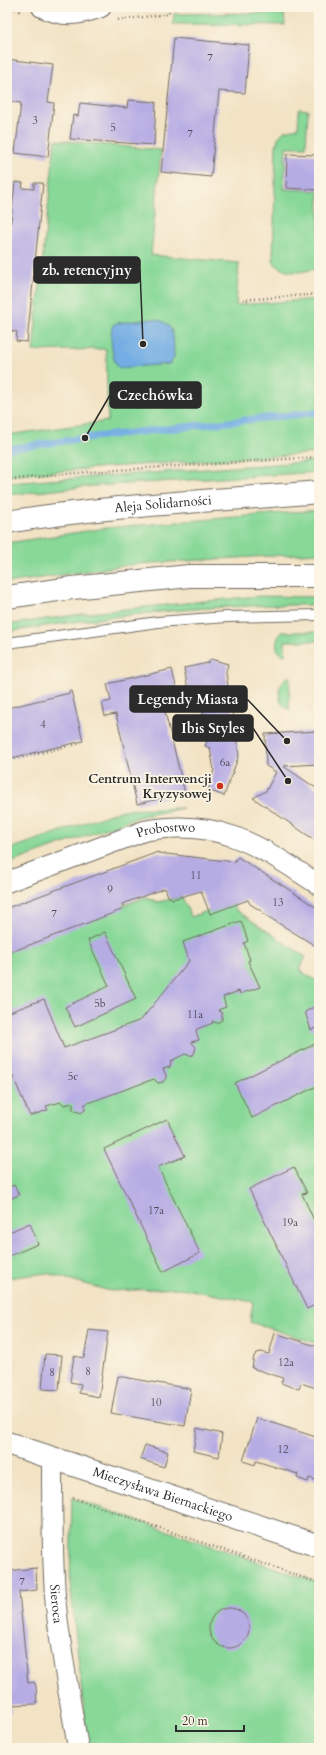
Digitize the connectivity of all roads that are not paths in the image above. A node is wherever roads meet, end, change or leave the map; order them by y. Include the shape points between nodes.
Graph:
1 (42, 7) edge
2 (101, 7) edge
3 (319, 492) edge
4 (7, 522) edge
5 (319, 576) edge
6 (7, 597) edge
7 (319, 615) edge
8 (7, 643) edge
9 (7, 882) edge
10 (319, 885) edge
11 (7, 1442) edge
12 (52, 1458) junction
13 (319, 1546) edge
14 (78, 1748) edge

1 - 2 street via 54,12 79,14
3 - 4 main road, Aleja Solidarności via 144,505
5 - 6 main road via 189,576
7 - 8 lane via 223,617 158,622
9 - 10 street, Probostwo via 144,831 162,827 193,827 224,832 252,843
11 - 12 main road, Mieczysława Biernackiego
12 - 13 main road, Mieczysława Biernackiego
12 - 14 street, Sieroca via 55,1597

